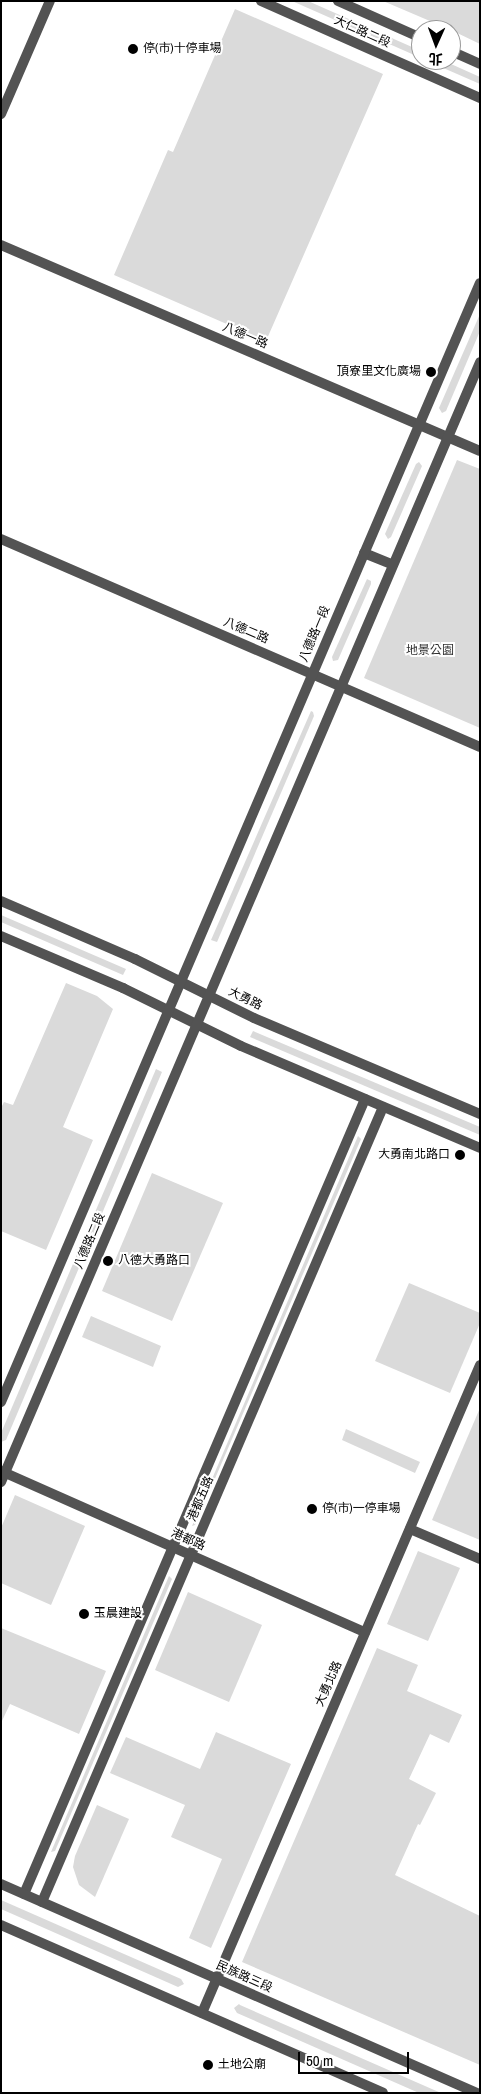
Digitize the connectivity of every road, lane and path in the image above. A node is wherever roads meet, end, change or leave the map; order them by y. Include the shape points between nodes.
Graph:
1 (50, 1) edge
2 (261, 1) edge
3 (338, 1) edge
4 (411, 34) edge
5 (461, 55) edge
6 (480, 64) edge
7 (480, 98) edge
8 (1, 114) edge
9 (1, 245) edge
10 (480, 283) edge
11 (480, 362) edge
12 (419, 425) junction
13 (448, 437) junction
14 (480, 451) edge
15 (1, 539) edge
16 (364, 553) junction
17 (392, 565) junction
18 (312, 674) junction
19 (340, 687) junction
20 (480, 747) edge
21 (1, 901) edge
22 (1, 936) edge
23 (180, 982) junction
24 (208, 995) junction
25 (174, 996) joint
26 (168, 1010) junction
27 (196, 1024) junction
28 (365, 1099) junction
29 (383, 1107) junction
30 (480, 1114) edge
31 (480, 1148) edge
32 (480, 1366) edge
33 (1, 1402) edge
34 (3, 1475) edge
35 (410, 1529) junction
36 (172, 1547) junction
37 (191, 1555) junction
38 (480, 1559) edge
39 (365, 1632) junction
40 (1, 1884) edge
41 (24, 1894) junction
42 (42, 1902) junction
43 (1, 1925) edge
44 (217, 1978) junction
45 (202, 2013) junction
46 (383, 2093) edge
47 (477, 2093) edge

1 - 8 street
2 - 7 street, 大仁路二段
3 - 4 street, 大仁路二段
5 - 6 street
9 - 12 street, 八德一路
10 - 12 street, 八德路一段
11 - 13 street
12 - 13 street, 八德一路
12 - 16 street, 八德路一段
13 - 14 street, 八德一路
13 - 17 street
15 - 18 street, 八德二路
16 - 17 street
16 - 18 street, 八德路一段
17 - 19 street
18 - 19 street, 八德二路
18 - 23 street, 八德路一段
19 - 20 street, 八德二路
19 - 24 street
21 - 23 street, 大勇路
22 - 26 street
23 - 24 street, 大勇路
23 - 25 street, 八德路一段
24 - 27 street, 八德路二段
24 - 30 street, 大勇路 via 254,1018
25 - 26 street, 八德路二段
26 - 27 street
26 - 33 street, 八德路二段
27 - 28 street
27 - 34 street, 八德路二段
28 - 29 street
28 - 36 street, 港都五路
29 - 31 street
29 - 37 street, 港都五路
32 - 35 street, 大勇北路
34 - 36 street, 港都路
35 - 38 street
35 - 39 street, 大勇北路
36 - 37 street, 港都路
36 - 41 street, 港都五路
37 - 39 street, 港都路
37 - 42 street, 港都五路
39 - 44 street, 大勇北路
40 - 41 street, 民族路三段
41 - 42 street, 民族路三段
42 - 44 street, 民族路三段
43 - 45 street
44 - 45 street, 大勇北路
44 - 47 street, 民族路三段
45 - 46 street

